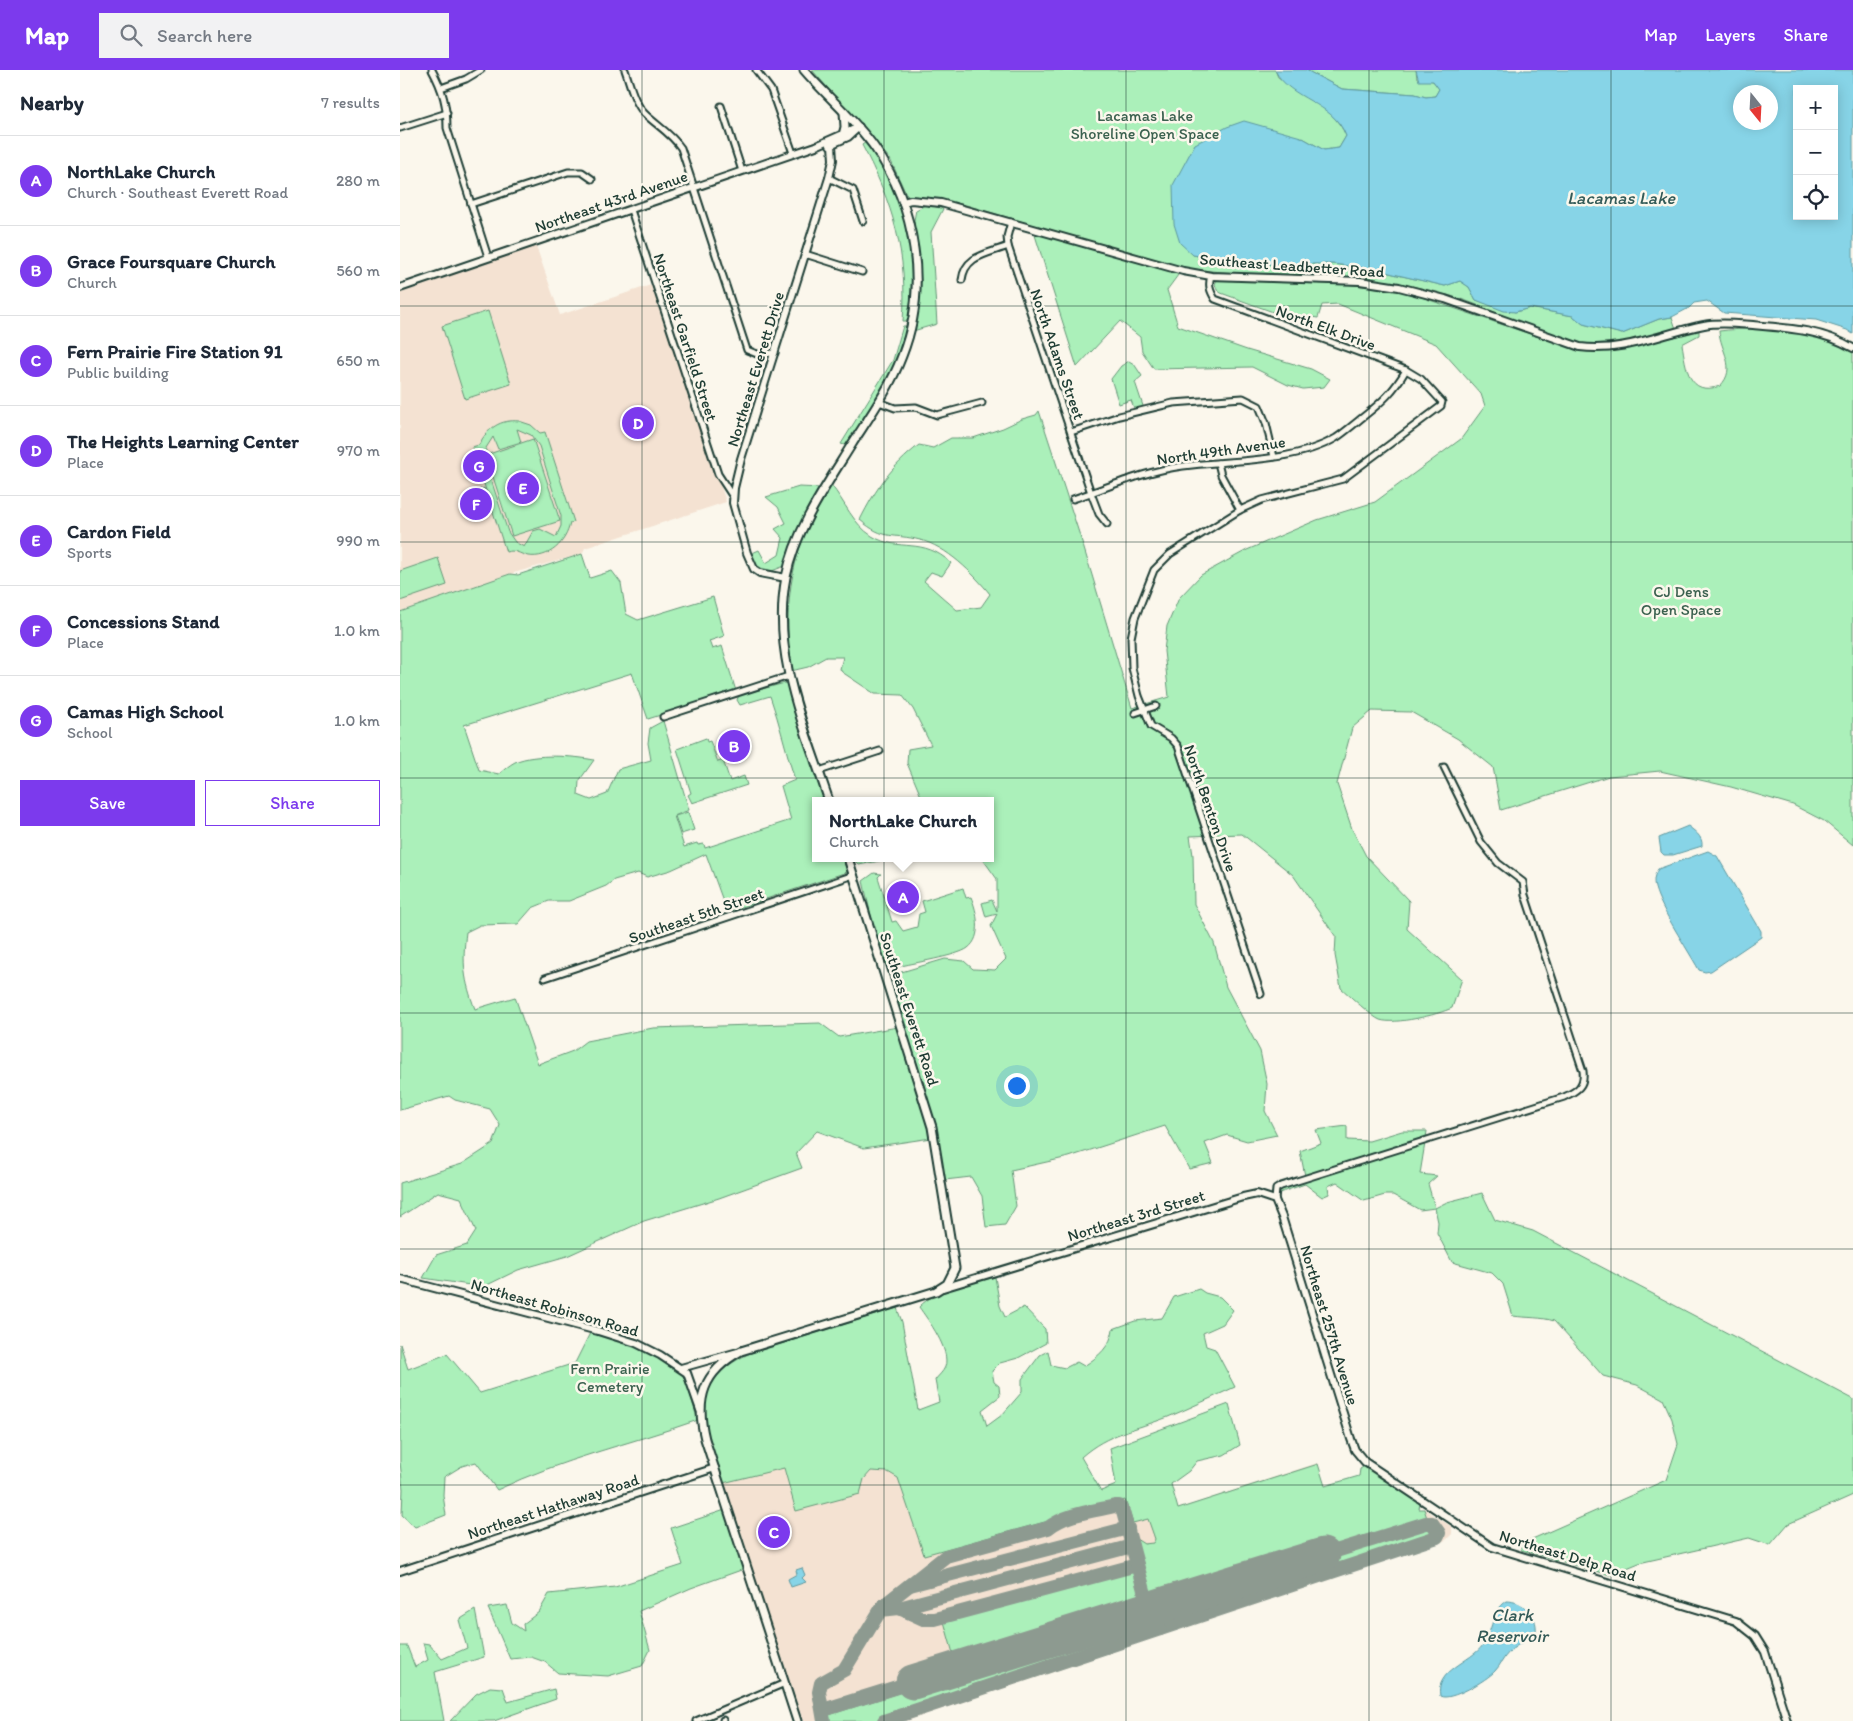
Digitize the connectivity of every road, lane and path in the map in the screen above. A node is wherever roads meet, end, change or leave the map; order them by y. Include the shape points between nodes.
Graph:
1 (432, 70) edge
2 (481, 70) edge
3 (625, 70) edge
4 (756, 70) edge
5 (804, 70) edge
6 (441, 88) junction
7 (720, 106) dead end
8 (844, 112) junction
9 (447, 113) junction
10 (859, 127) junction
11 (400, 128) edge
12 (842, 135) junction
13 (832, 145) junction
14 (816, 146) junction
15 (793, 153) junction
16 (742, 170) junction
17 (830, 178) junction
18 (592, 179) dead end
19 (693, 188) junction
20 (903, 202) junction
21 (471, 204) junction
22 (631, 210) junction
23 (863, 221) dead end
24 (1011, 222) junction
25 (1008, 246) junction
26 (805, 254) junction
27 (488, 257) junction
28 (862, 272) dead end
29 (1211, 276) junction
30 (962, 280) dead end
31 (400, 288) edge
32 (1853, 348) edge
33 (775, 352) junction
34 (1406, 370) junction
35 (879, 402) junction
36 (1442, 402) joint
37 (982, 403) dead end
38 (1071, 432) junction
39 (1274, 457) junction
40 (1218, 463) junction
41 (1092, 492) junction
42 (733, 497) junction
43 (1073, 499) dead end
44 (1240, 510) junction
45 (1107, 524) dead end
46 (786, 578) junction
47 (789, 676) junction
48 (1156, 706) dead end
49 (1144, 710) junction
50 (1135, 713) dead end
51 (663, 717) dead end
52 (880, 751) dead end
53 (1444, 767) dead end
54 (819, 772) junction
55 (828, 797) edge
56 (849, 862) edge
57 (854, 875) junction
58 (545, 978) dead end
59 (1260, 994) dead end
60 (1274, 1200) junction
61 (400, 1279) edge
62 (942, 1288) junction
63 (741, 1351) junction
64 (682, 1368) junction
65 (700, 1411) junction
66 (1360, 1457) joint
67 (715, 1468) junction
68 (400, 1570) edge
69 (784, 1683) junction
70 (696, 1721) edge
71 (797, 1721) edge
72 (1787, 1721) edge

1 - 6 street
2 - 6 street
3 - 19 street via 644,112 671,135 680,148
4 - 15 street via 771,90
5 - 8 main road
6 - 9 street
7 - 16 street
8 - 10 main road
8 - 12 main road
9 - 11 street
9 - 21 street via 447,128
10 - 12 street, Northeast 43rd Avenue
10 - 13 street, Northeast 43rd Avenue via 855,133
10 - 20 main road via 884,161
12 - 14 street, Northeast 43rd Avenue
13 - 14 street, Northeast 43rd Avenue
13 - 17 street, Northeast Everett Drive
14 - 15 street, Northeast 43rd Avenue
15 - 16 street, Northeast 43rd Avenue
16 - 19 street, Northeast 43rd Avenue
17 - 23 street via 853,190
17 - 26 street, Northeast Everett Drive
18 - 21 street via 582,172 568,172
19 - 22 street, Northeast 43rd Avenue
19 - 33 street via 747,350 757,354
20 - 24 street, Southeast Leadbetter Road via 935,202
20 - 35 main road via 915,257 914,306 902,356
21 - 27 street
22 - 27 street, Northeast 43rd Avenue
22 - 42 street, Northeast Garfield Street via 718,474
24 - 25 street, North Adams Street
24 - 29 street, Southeast Leadbetter Road via 1171,268
25 - 30 street via 973,259 964,268
25 - 38 street, North Adams Street
26 - 28 street
26 - 33 street, Northeast Everett Drive
27 - 31 street, Northeast 43rd Avenue
29 - 32 street, Southeast Leadbetter Road via 1360,281 1399,287 1445,299 1586,348 1616,347 1705,325 1722,324 1808,330
29 - 34 street, North Elk Drive via 1210,292 1215,299
33 - 42 street, Northeast Everett Drive
34 - 36 street, North Elk Drive via 1420,379
34 - 39 street, North 49th Avenue via 1394,390 1336,438
35 - 37 street via 895,408 916,407 937,415
35 - 46 main road via 800,533
36 - 44 street, North Benton Drive via 1441,406 1343,479 1262,500
38 - 39 street via 1157,406 1243,398 1259,406
38 - 41 street, North Adams Street
39 - 40 street, North 49th Avenue
40 - 41 street, North 49th Avenue via 1160,470
40 - 44 street
41 - 43 street, North 49th Avenue
41 - 45 street, North Adams Street via 1099,514
42 - 46 street, Northeast Everett Drive via 738,526 754,569
44 - 49 street, North Benton Drive via 1170,554 1149,578 1135,618 1131,648 1134,679
46 - 47 main road via 781,624
47 - 51 street
47 - 54 main road
48 - 49 street
49 - 50 street
49 - 59 street, North Benton Drive via 1151,726 1178,746
52 - 54 street
53 - 60 street via 1481,842 1498,862 1523,882 1583,1071 1583,1082 1579,1089 1564,1097 1280,1186
54 - 55 main road
56 - 57 main road, Southeast Everett Road
57 - 58 street, Southeast 5th Street
57 - 62 main road, Southeast Everett Road via 928,1110 938,1152 954,1258 953,1274
60 - 62 street, Northeast 3rd Street via 1257,1194 1243,1197
60 - 66 street, Northeast 257th Avenue via 1351,1439
61 - 64 street, Northeast Robinson Road via 624,1338
62 - 63 main road, Northeast 3rd Street
63 - 64 street, Northeast 3rd Street
63 - 65 main road via 723,1362 710,1377
64 - 65 street via 691,1379
65 - 67 main road
66 - 72 street, Northeast Delp Road via 1492,1547 1736,1621 1755,1636 1765,1652
67 - 68 street, Northeast Hathaway Road
67 - 69 main road
69 - 70 street
69 - 71 main road

